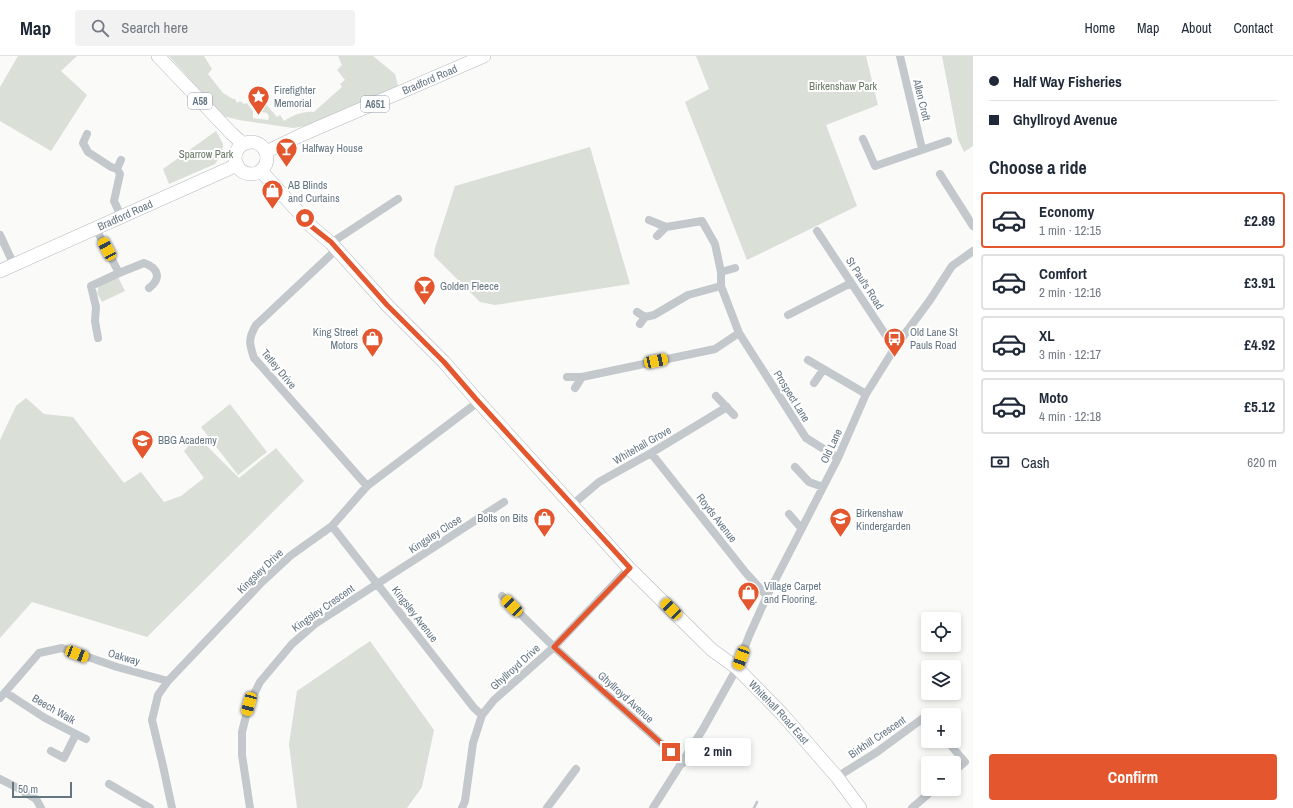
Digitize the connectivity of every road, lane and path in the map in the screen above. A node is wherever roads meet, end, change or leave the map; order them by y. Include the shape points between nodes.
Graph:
1 (158, 56) edge
2 (484, 56) edge
3 (900, 56) edge
4 (87, 134) dead end
5 (863, 139) dead end
6 (948, 141) dead end
7 (243, 144) junction
8 (922, 149) junction
9 (266, 152) junction
10 (121, 160) dead end
11 (237, 165) junction
12 (117, 168) junction
13 (260, 171) junction
14 (940, 174) dead end
15 (398, 199) dead end
16 (121, 216) junction
17 (649, 220) dead end
18 (973, 226) edge
19 (666, 227) junction
20 (96, 229) junction
21 (817, 231) dead end
22 (0, 235) edge
23 (657, 236) dead end
24 (334, 246) junction
25 (973, 251) edge
26 (14, 265) junction
27 (735, 268) dead end
28 (0, 271) edge
29 (722, 272) junction
30 (119, 273) junction
31 (851, 283) junction
32 (721, 286) junction
33 (150, 288) dead end
34 (637, 312) dead end
35 (788, 314) dead end
36 (740, 333) junction
37 (98, 338) dead end
38 (896, 346) junction
39 (808, 360) dead end
40 (823, 370) junction
41 (567, 377) dead end
42 (582, 377) junction
43 (814, 383) dead end
44 (575, 388) dead end
45 (866, 394) junction
46 (716, 396) dead end
47 (478, 402) junction
48 (727, 407) junction
49 (734, 415) dead end
50 (651, 453) junction
51 (838, 458) junction
52 (795, 467) dead end
53 (367, 486) junction
54 (823, 487) junction
55 (504, 502) dead end
56 (572, 505) junction
57 (789, 514) dead end
58 (332, 526) junction
59 (801, 528) junction
60 (630, 568) junction
61 (378, 584) junction
62 (502, 596) dead end
63 (767, 596) junction
64 (554, 647) junction
65 (737, 668) junction
66 (168, 680) junction
67 (3, 695) edge
68 (482, 715) junction
69 (921, 720) edge
70 (76, 734) junction
71 (86, 739) dead end
72 (953, 748) edge
73 (51, 751) dead end
74 (960, 756) edge
75 (961, 757) edge
76 (683, 763) junction
77 (961, 765) edge
78 (576, 769) dead end
79 (837, 777) junction
80 (0, 779) edge
81 (109, 784) dead end
82 (926, 796) edge
83 (41, 808) edge
84 (150, 808) edge
85 (172, 808) edge
86 (250, 808) edge
87 (462, 808) edge
88 (547, 808) edge
89 (653, 808) edge
90 (860, 808) edge
91 (912, 808) edge

1 - 7 main road, A58
2 - 9 main road, Bradford Road / A651
3 - 8 street, Allen Croft
4 - 12 street via 84,143 88,152
5 - 8 street via 875,166
6 - 8 street
7 - 9 main road via 258,144
7 - 11 main road via 236,153
9 - 13 main road via 266,162
10 - 12 street
11 - 13 main road via 245,173 254,174
11 - 16 main road, Bradford Road
12 - 16 street via 120,174 114,201
13 - 24 main road, Whitehall Road East via 312,227
14 - 18 street
15 - 24 street, Tetley Drive
16 - 20 main road, Bradford Road
17 - 19 street
19 - 23 street
19 - 29 street via 702,221 714,244
20 - 26 main road, Bradford Road
20 - 30 street
21 - 31 street, St Paul's Road
22 - 26 street
24 - 47 main road, Whitehall Road East via 387,305 444,362
24 - 53 street, Tetley Drive via 256,325 249,344 254,358
25 - 38 street, Old Lane via 952,266
26 - 28 main road, Bradford Road
27 - 29 street
29 - 32 street, Prospect Lane
30 - 33 street via 144,263 150,265 155,269 157,277
30 - 37 street via 92,286
31 - 35 street
31 - 38 street, St Paul's Road
32 - 34 street via 688,295 642,321
32 - 36 street, Prospect Lane
36 - 42 street via 715,349
36 - 51 street, Prospect Lane via 806,438
38 - 45 street, Old Lane
39 - 40 street
40 - 43 street
40 - 45 street
41 - 42 street
42 - 44 street
45 - 51 street, Old Lane
46 - 48 street
47 - 53 street, Kingsley Drive
47 - 56 main road, Whitehall Road East
48 - 49 street
48 - 50 street, Whitehall Grove
50 - 56 street, Whitehall Grove via 599,482
50 - 63 street, Royds Avenue
51 - 54 street, Old Lane
52 - 54 street via 809,482
53 - 58 street, Kingsley Drive
54 - 59 street, Old Lane
55 - 61 street, Kingsley Close
56 - 60 main road, Whitehall Road East
57 - 59 street
58 - 61 street, Kingsley Avenue
58 - 66 street, Kingsley Drive via 290,556
59 - 63 street, Old Lane
60 - 64 street, Ghyllroyd Drive
60 - 65 main road, Whitehall Road East via 712,650
61 - 68 street, Kingsley Avenue
61 - 86 street, Kingsley Crescent via 315,624 292,644 260,682 249,704 242,732 242,755
62 - 64 street, Ghyllroyd Avenue
63 - 65 street, Old Lane
64 - 68 street, Ghyllroyd Drive via 494,700
64 - 76 street, Ghyllroyd Avenue
65 - 76 street, Old Lane
65 - 79 main road, Whitehall Road East via 783,715
66 - 67 street, Oakway via 117,667 62,648 39,653
66 - 85 street, Kingsley Drive via 158,695 152,720
67 - 70 street, Beech Walk
68 - 87 street, Ghyllroyd Drive via 473,743
69 - 79 street, Birkhill Crescent
70 - 71 street
70 - 73 street, Beech Walk via 64,758
72 - 74 street
75 - 77 street via 965,762
76 - 89 street, Old Lane
78 - 88 street
79 - 90 main road, Whitehall Road East
80 - 83 street via 36,799
81 - 84 street
82 - 91 street

